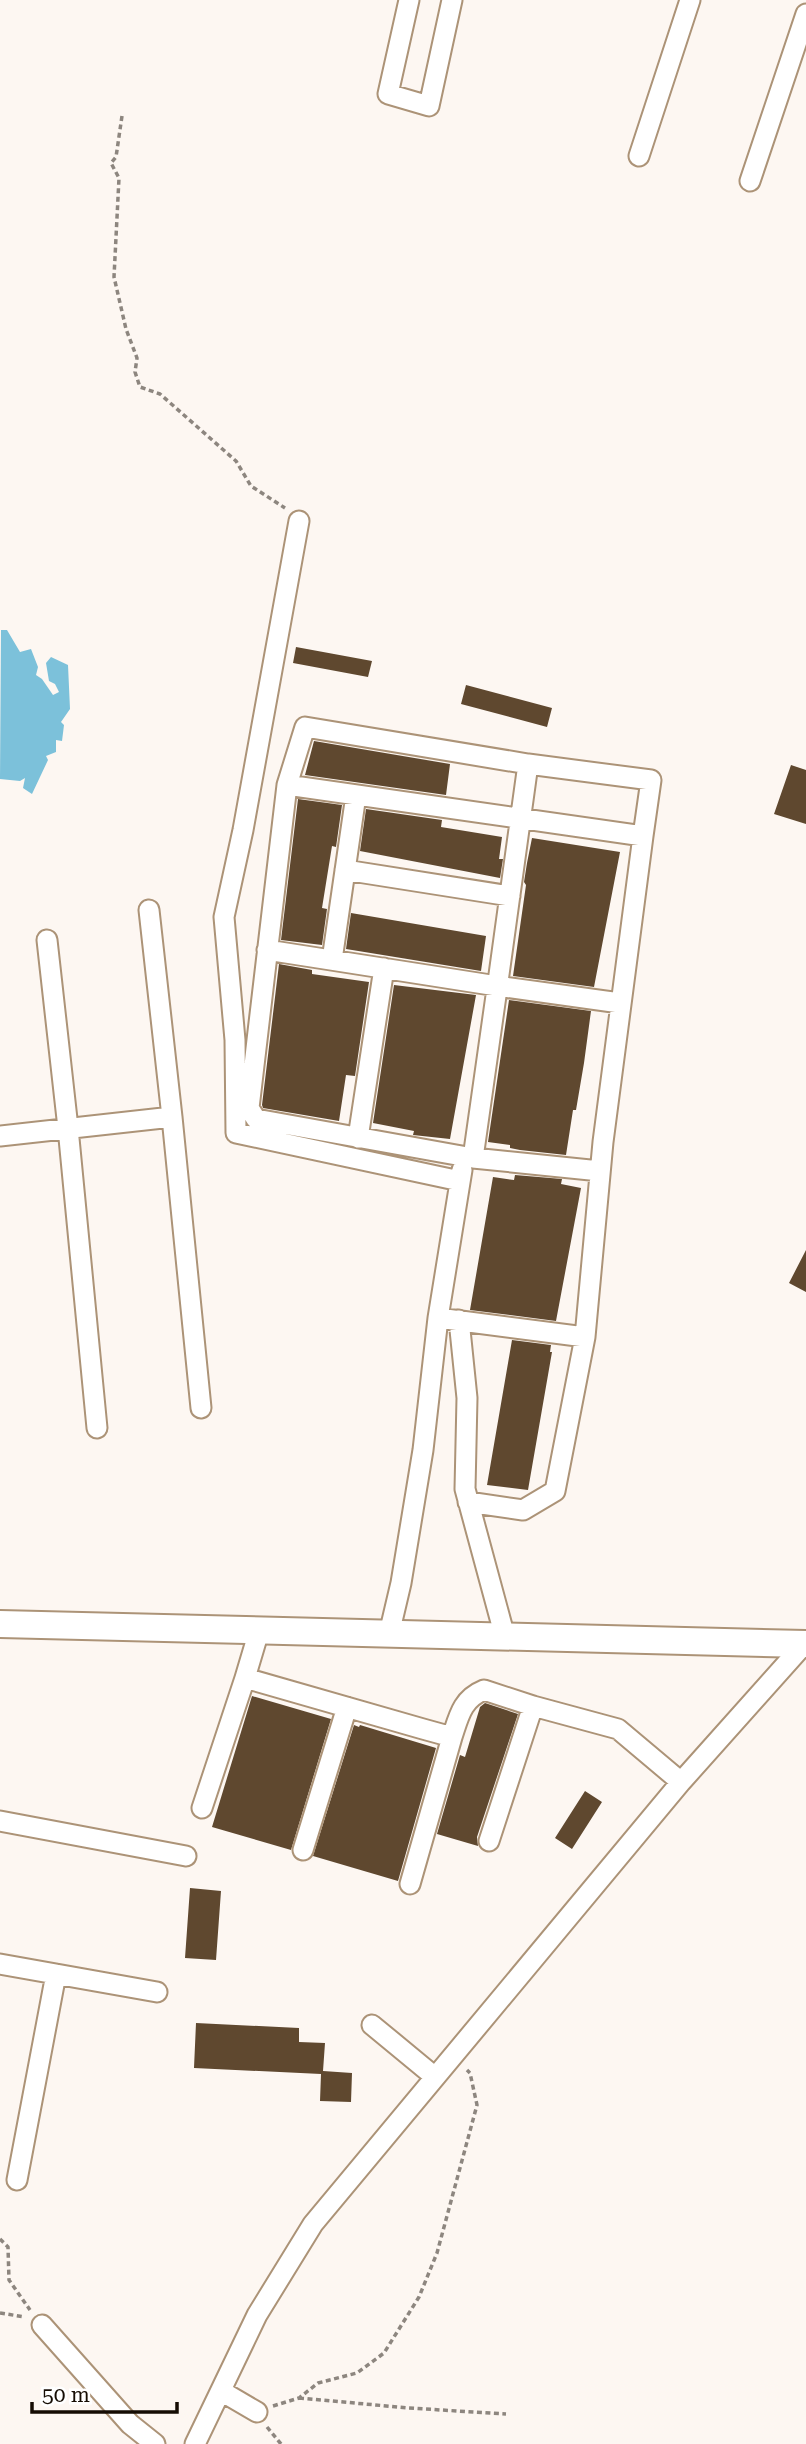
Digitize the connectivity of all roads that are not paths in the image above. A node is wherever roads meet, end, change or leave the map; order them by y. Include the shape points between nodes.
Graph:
1 (409, 0) edge
2 (452, 0) edge
3 (690, 0) edge
4 (806, 14) edge
5 (639, 156) dead end
6 (750, 181) dead end
7 (299, 522) road end
8 (528, 764) junction
9 (286, 785) junction
10 (356, 795) junction
11 (520, 818) junction
12 (643, 836) junction
13 (345, 870) junction
14 (510, 897) junction
15 (149, 911) dead end
16 (47, 940) dead end
17 (267, 950) junction
18 (332, 960) junction
19 (384, 968) junction
20 (497, 986) junction
21 (620, 1003) junction
22 (172, 1117) junction
23 (68, 1128) junction
24 (0, 1136) edge
25 (358, 1138) junction
26 (469, 1157) junction
27 (600, 1171) junction
28 (460, 1181) junction
29 (438, 1318) junction
30 (459, 1320) junction
31 (585, 1338) junction
32 (201, 1409) dead end
33 (97, 1427) dead end
34 (468, 1502) junction
35 (0, 1624) edge
36 (259, 1631) junction
37 (389, 1634) junction
38 (505, 1637) junction
39 (805, 1643) edge
40 (245, 1678) junction
41 (533, 1706) junction
42 (347, 1707) junction
43 (452, 1737) junction
44 (681, 1782) junction
45 (202, 1808) dead end
46 (0, 1821) edge
47 (489, 1841) dead end
48 (303, 1850) dead end
49 (186, 1856) dead end
50 (410, 1884) dead end
51 (0, 1964) edge
52 (56, 1974) junction
53 (157, 1992) dead end
54 (372, 2025) dead end
55 (435, 2077) junction
56 (17, 2180) dead end
57 (42, 2325) road end
58 (220, 2391) junction
59 (257, 2412) road end
60 (155, 2444) edge
61 (195, 2444) edge

1 - 2 street via 388,94 429,106
3 - 5 street
4 - 6 street
7 - 28 street via 224,917 235,1040 236,1133
8 - 9 street via 305,727
8 - 11 street
8 - 12 street via 650,780
9 - 10 street
9 - 17 street
10 - 11 street
10 - 13 street
11 - 12 street
11 - 14 street
12 - 21 street
13 - 14 street
13 - 18 street
14 - 20 street
15 - 22 street
16 - 23 street
17 - 18 street
17 - 25 street via 249,1108 256,1119
18 - 19 street
19 - 20 street
19 - 25 street
20 - 21 street
20 - 26 street
21 - 27 street
22 - 23 street
22 - 32 street
23 - 24 street
23 - 33 street
25 - 26 street
26 - 27 street
26 - 28 street
27 - 31 street
28 - 29 street
29 - 30 street
29 - 37 street via 423,1450
30 - 31 street
30 - 34 street via 467,1398
31 - 34 street via 555,1491 523,1510
34 - 38 street
35 - 36 main road
36 - 37 main road
36 - 40 street
37 - 38 main road
38 - 39 main road
39 - 44 street
40 - 42 street
40 - 45 street
41 - 43 street via 484,1690 476,1693 462,1705
41 - 44 street via 618,1729
41 - 47 street
42 - 43 street
42 - 48 street
43 - 50 street
44 - 55 street
46 - 49 street
51 - 52 street
52 - 53 street
52 - 56 street
54 - 55 street
55 - 58 street via 313,2224 257,2315
57 - 60 street via 130,2424
58 - 59 street
58 - 61 street

